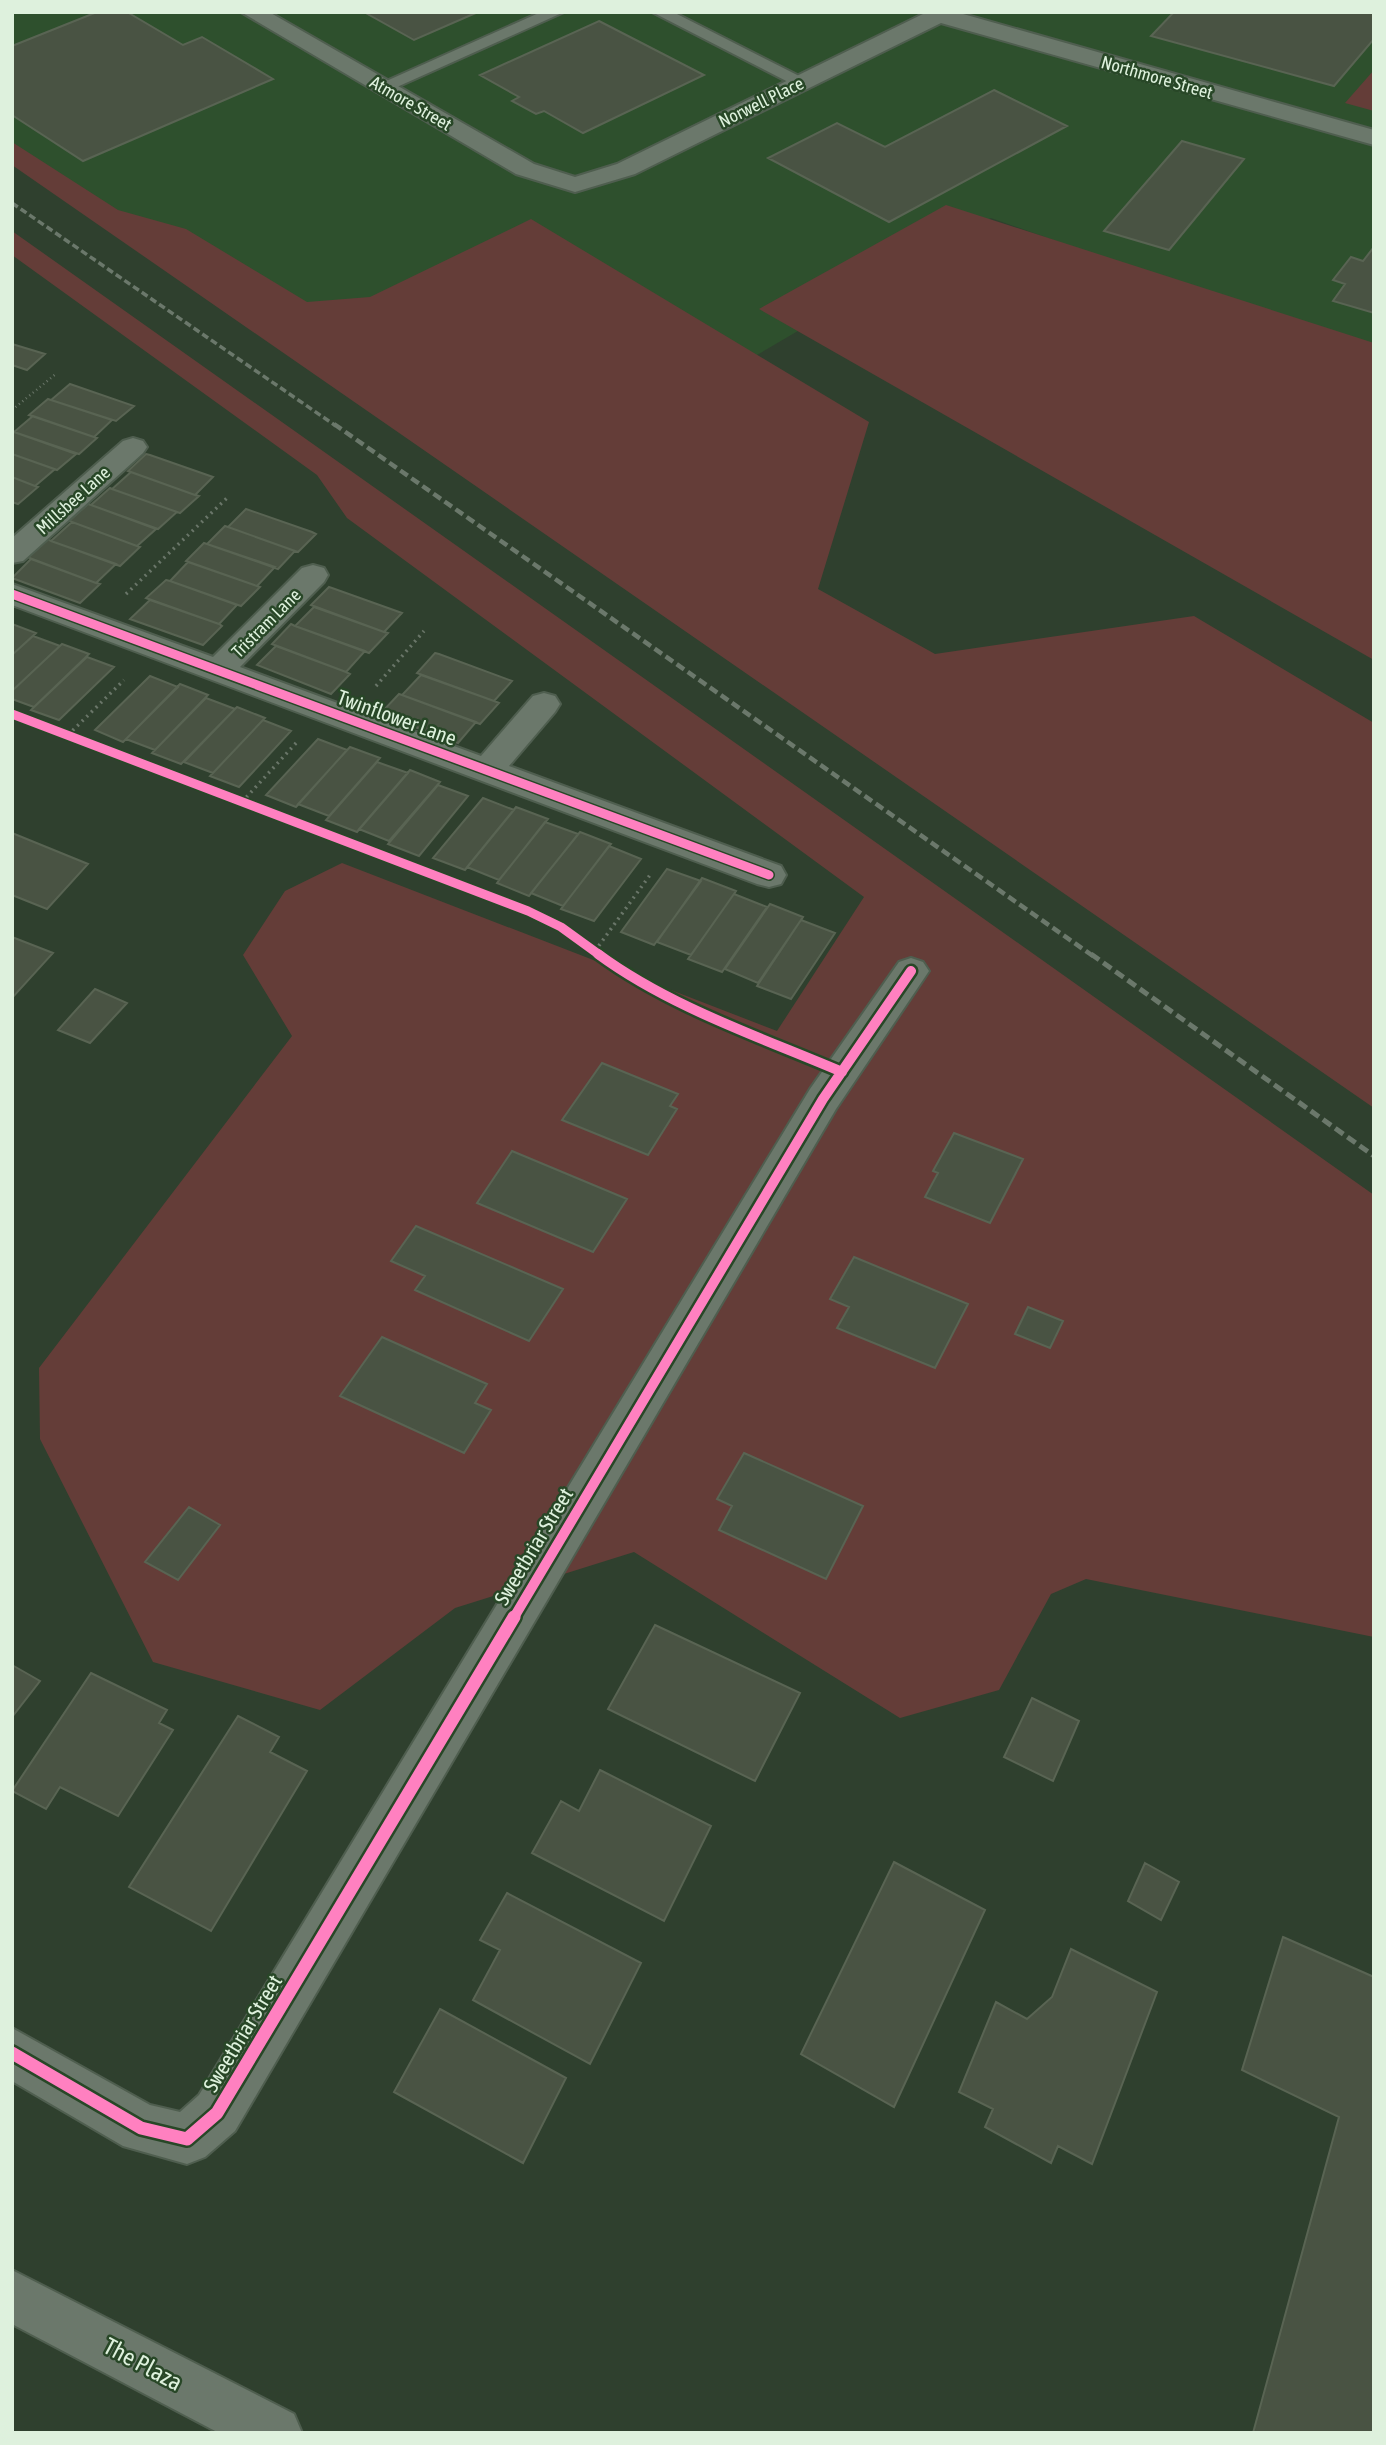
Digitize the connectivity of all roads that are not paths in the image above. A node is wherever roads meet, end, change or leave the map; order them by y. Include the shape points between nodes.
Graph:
1 (252, 12) edge
2 (556, 12) edge
3 (660, 12) edge
4 (943, 14) edge
5 (802, 82) junction
6 (382, 87) junction
7 (1374, 138) edge
8 (575, 185) joint
9 (133, 447) dead end
10 (12, 554) edge
11 (313, 575) dead end
12 (12, 594) edge
13 (218, 670) junction
14 (544, 704) dead end
15 (487, 771) junction
16 (769, 875) dead end
17 (911, 971) dead end
18 (12, 2053) edge
19 (12, 2296) edge
20 (275, 2433) edge

1 - 6 street, Atmore Street
2 - 6 lane
3 - 5 lane
4 - 5 street, Norwell Place
4 - 7 street, Northmore Street
5 - 8 street, Norwell Place via 626,169
6 - 8 street, Atmore Street via 525,169
9 - 10 street, Millsbee Lane
11 - 13 street, Tristram Lane
12 - 13 street, Twinflower Lane
13 - 15 street, Twinflower Lane
14 - 15 street
15 - 16 street, Twinflower Lane
17 - 18 street, Sweetbriar Street via 823,1099 216,2113 187,2139 141,2128
19 - 20 street, The Plaza

